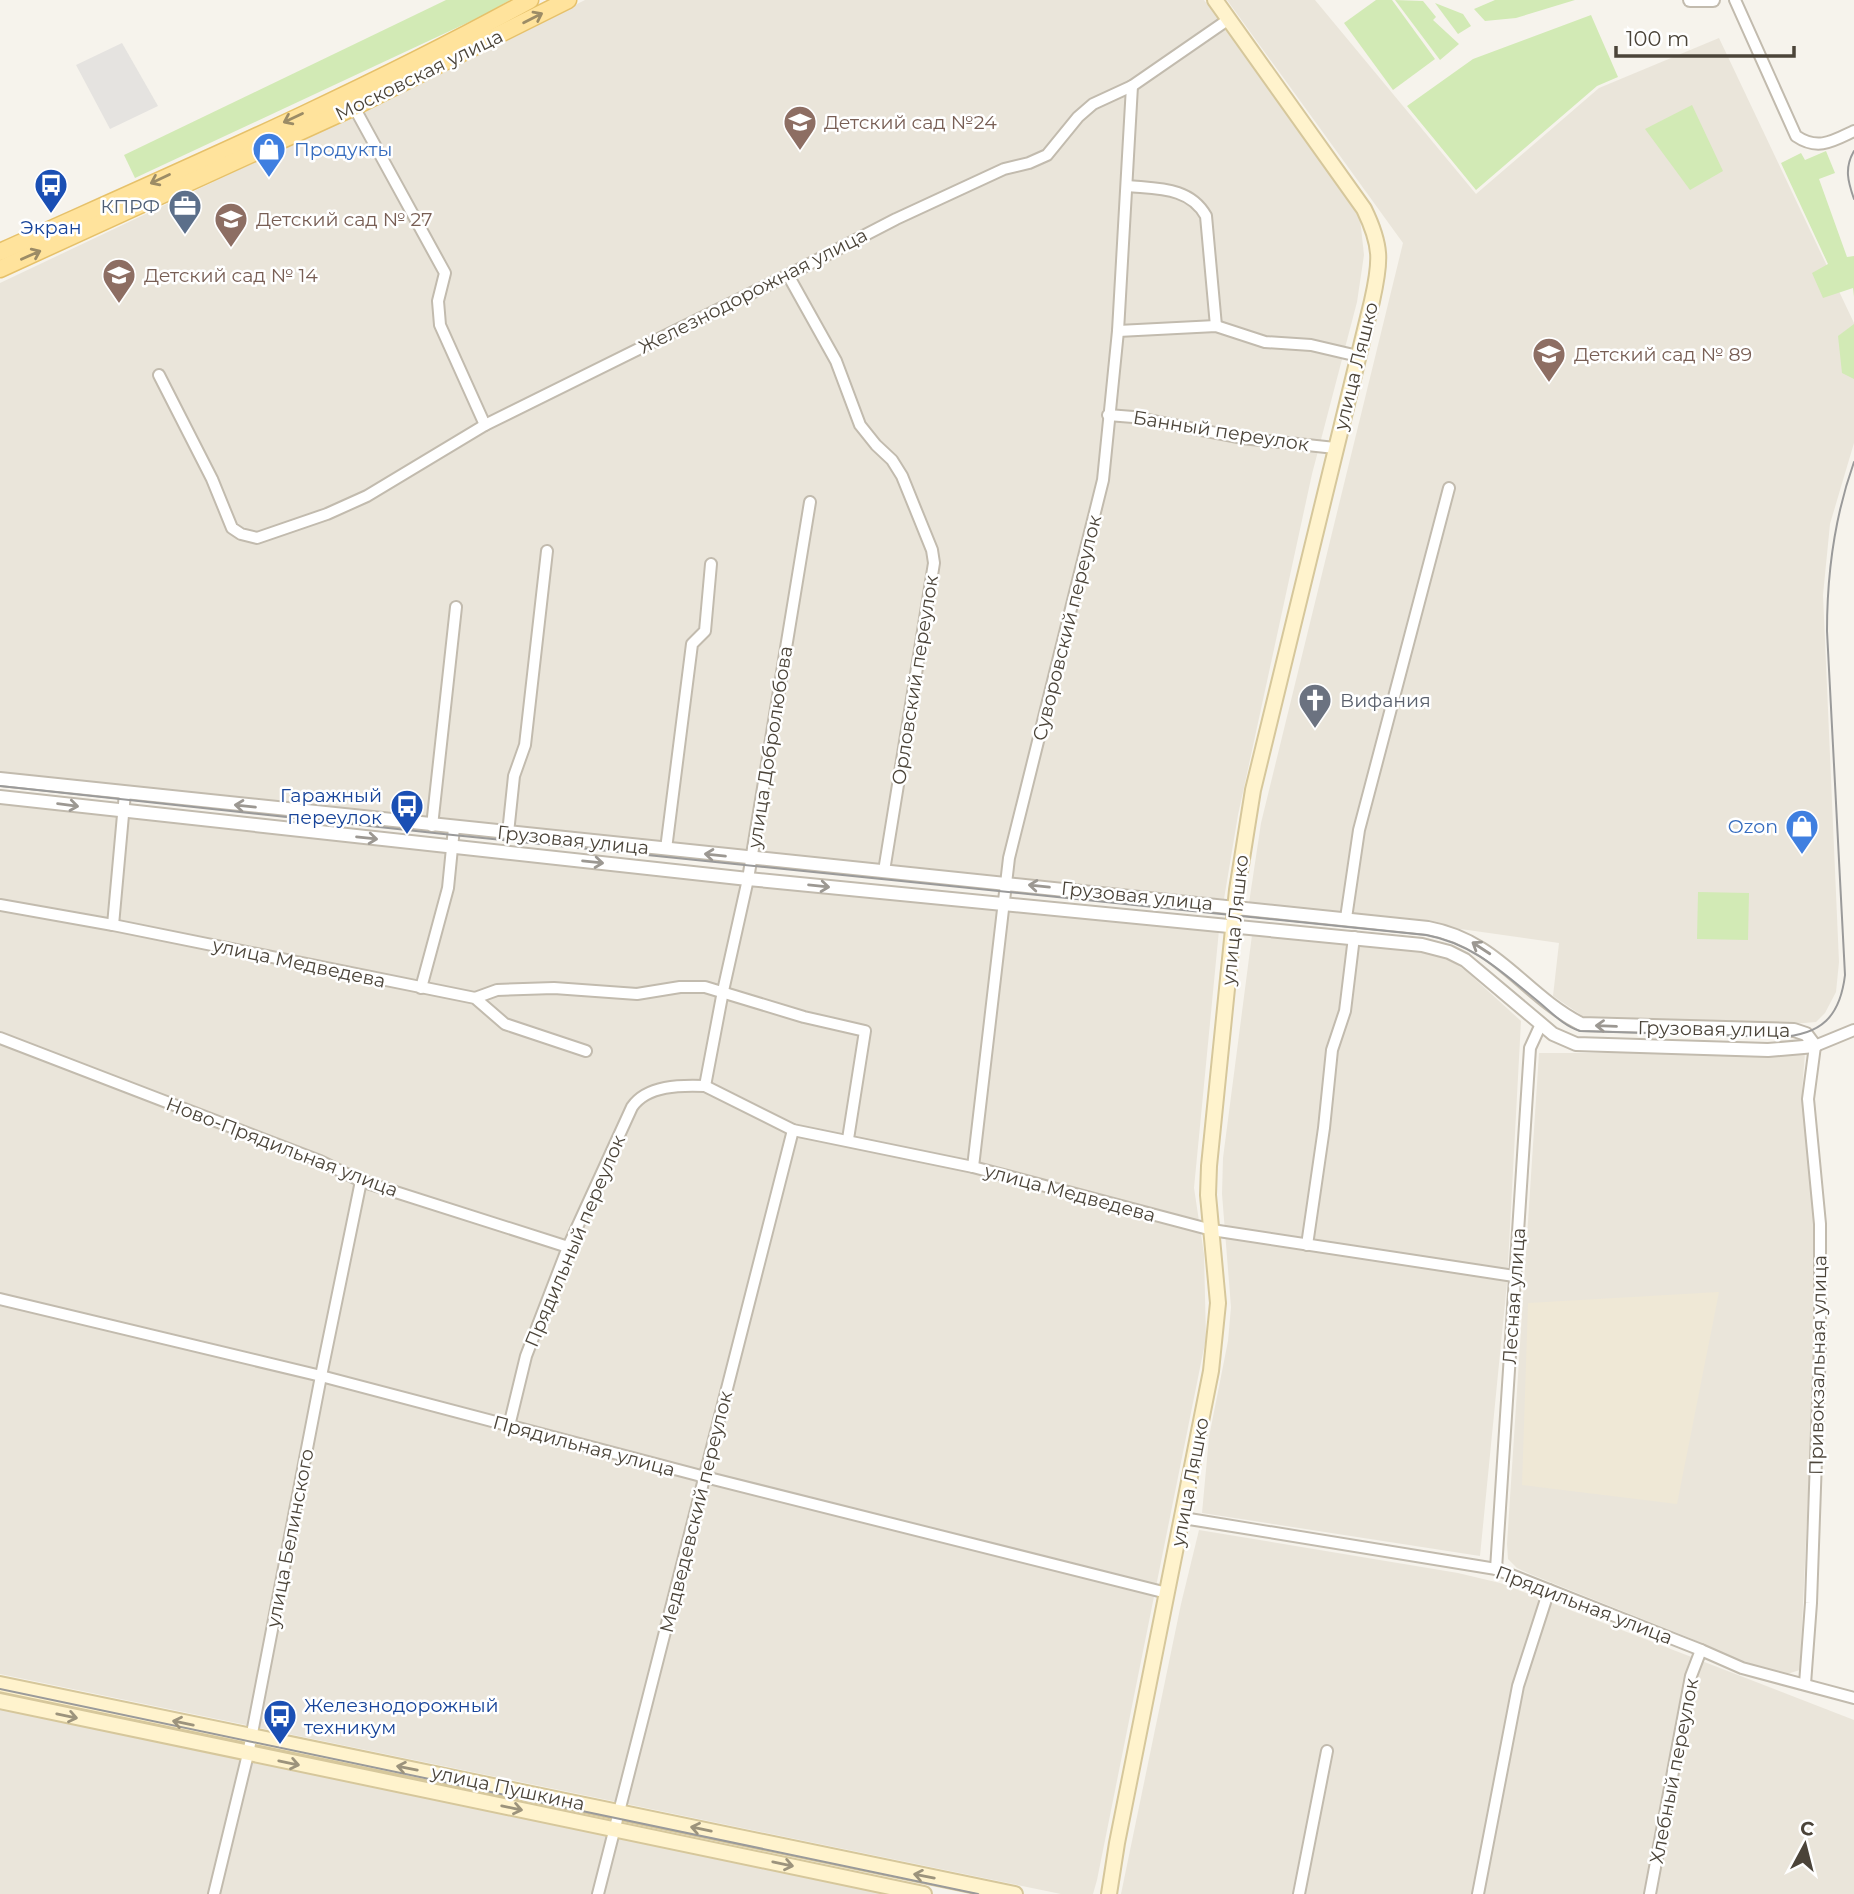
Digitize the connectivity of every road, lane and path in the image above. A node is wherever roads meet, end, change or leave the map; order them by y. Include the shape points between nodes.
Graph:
1 (530, 0) edge
2 (568, 0) edge
3 (1215, 0) edge
4 (1690, 0) edge
5 (1713, 0) edge
6 (1735, 0) edge
7 (1229, 19) junction
8 (1132, 86) junction
9 (354, 107) junction
10 (1854, 131) edge
11 (226, 158) junction
12 (1128, 186) junction
13 (0, 252) edge
14 (0, 269) edge
15 (788, 275) junction
16 (1216, 326) junction
17 (1118, 331) junction
18 (1358, 356) junction
19 (159, 375) dead end
20 (1108, 415) junction
21 (485, 425) junction
22 (1335, 448) junction
23 (1448, 488) dead end
24 (810, 502) dead end
25 (547, 551) dead end
26 (711, 564) dead end
27 (456, 607) dead end
28 (0, 779) edge
29 (125, 793) junction
30 (0, 797) edge
31 (123, 811) junction
32 (432, 826) junction
33 (454, 828) junction
34 (508, 834) junction
35 (453, 847) junction
36 (666, 849) junction
37 (751, 859) junction
38 (884, 871) junction
39 (748, 878) junction
40 (1005, 883) junction
41 (1002, 904) junction
42 (0, 905) edge
43 (1236, 907) junction
44 (1346, 918) junction
45 (113, 925) junction
46 (1234, 926) junction
47 (1354, 937) junction
48 (421, 988) junction
49 (723, 991) junction
50 (475, 998) junction
51 (1541, 1024) junction
52 (1854, 1030) edge
53 (0, 1038) edge
54 (1815, 1046) junction
55 (586, 1051) dead end
56 (705, 1086) junction
57 (793, 1129) junction
58 (848, 1139) junction
59 (973, 1167) junction
60 (361, 1181) junction
61 (1212, 1230) junction
62 (1307, 1245) junction
63 (568, 1247) junction
64 (1514, 1276) junction
65 (0, 1299) edge
66 (321, 1376) junction
67 (509, 1426) junction
68 (705, 1477) junction
69 (1183, 1518) junction
70 (1496, 1569) junction
71 (1549, 1590) junction
72 (1167, 1594) junction
73 (1701, 1650) junction
74 (0, 1684) edge
75 (1805, 1684) junction
76 (1854, 1698) edge
77 (0, 1702) edge
78 (251, 1737) junction
79 (1327, 1751) dead end
80 (248, 1754) junction
81 (620, 1811) junction
82 (616, 1829) junction
83 (214, 1894) edge
84 (598, 1894) edge
85 (924, 1894) edge
86 (1015, 1894) edge
87 (1109, 1894) edge
88 (1299, 1894) edge
89 (1478, 1894) edge
90 (1650, 1894) edge

1 -> 11 main road, Московская улица
9 -> 2 main road, Московская улица
3 - 7 main road, улица Ляшко
4 - 5 street
6 - 10 street via 1796,136 1810,144 1827,144
7 - 8 street, Железнодорожная улица
7 - 18 main road, улица Ляшко via 1374,229 1377,279
8 - 12 street, Суворовский переулок
8 - 15 street, Железнодорожная улица via 1093,104 1047,155 1004,169 896,219
9 - 11 main road, Московская улица
9 - 21 street via 445,273 438,301 440,325
11 -> 13 main road, Московская улица
14 -> 11 main road, Московская улица
12 - 16 street via 1174,190 1200,206 1206,216
12 - 17 street, Суворовский переулок
15 - 21 street, Железнодорожная улица
15 - 38 street, Орловский переулок via 836,361 860,425 902,476 932,550 934,563
16 - 17 street
16 - 18 street via 1265,342 1311,345
17 - 20 street, Суворовский переулок
18 - 22 main road, улица Ляшко
19 - 21 street, Железнодорожная улица via 232,528 257,538 367,496
20 - 22 street, Банный переулок
20 - 40 street, Суворовский переулок via 1103,480
22 - 43 main road, улица Ляшко via 1253,790
23 - 44 street via 1359,830
24 - 37 street, улица Добролюбова
25 - 34 street via 525,745 514,776
26 - 36 street via 705,631 692,644
27 - 32 street
28 - 29 street, Грузовая улица
29 - 31 street
32 -> 29 street, Грузовая улица
30 -> 31 street, Грузовая улица
31 -> 35 street, Грузовая улица
31 - 45 street
32 - 33 street, Грузовая улица
33 - 34 street, Грузовая улица
33 - 35 street
34 - 36 street, Грузовая улица
35 -> 39 street, Грузовая улица
35 - 48 street via 448,888
37 -> 36 street, Грузовая улица
37 - 38 street, Грузовая улица
37 - 39 street, улица Добролюбова
38 - 40 street, Грузовая улица
39 -> 41 street, Грузовая улица
39 - 49 street, улица Добролюбова
40 - 41 street, Суворовский переулок
43 -> 40 street, Грузовая улица
41 - 46 street, Грузовая улица
41 - 59 street, Суворовский переулок
42 - 45 street, улица Медведева
43 - 44 street, Грузовая улица
43 - 46 main road, улица Ляшко
54 -> 44 street, Грузовая улица via 1806,1034 1794,1030 1581,1024 1497,958 1463,938 1428,928
45 - 48 street, улица Медведева
46 - 47 street, Грузовая улица
46 - 61 main road, улица Ляшко via 1209,1166
47 - 51 street, Грузовая улица via 1449,952 1490,979
47 - 62 street via 1345,1011 1332,1050
48 - 50 street, улица Медведева
49 - 50 street via 693,986 637,994 554,988 497,990
49 - 56 street, улица Добролюбова
49 - 58 street via 865,1031
50 - 55 street via 505,1024
51 - 54 street, Грузовая улица via 1564,1041 1590,1046 1768,1050
51 - 64 street, Лесная улица via 1530,1048
52 - 54 street
53 - 60 street, Ново-Прядильная улица
54 - 75 street, Привокзальная улица via 1808,1099 1820,1224 1820,1344
56 - 57 street, улица Медведева
56 - 63 street, Прядильный переулок via 653,1091 638,1099
57 - 58 street, улица Медведева
57 - 68 street, Медведевский переулок
58 - 59 street, улица Медведева
59 - 61 street, улица Медведева
60 - 63 street, Ново-Прядильная улица
60 - 66 street, улица Белинского
61 - 62 street, улица Медведева
61 - 69 main road, улица Ляшко via 1216,1338
62 - 64 street, улица Медведева
63 - 67 street, Прядильный переулок via 526,1356
64 - 70 street, Лесная улица
65 - 66 street, Прядильная улица
66 - 67 street, Прядильная улица
66 - 78 street, улица Белинского
67 - 68 street, Прядильная улица
68 - 72 street, Прядильная улица
68 - 81 street, Медведевский переулок
69 - 70 street, Прядильная улица
69 - 72 main road, улица Ляшко
70 - 71 street, Прядильная улица
71 - 73 street, Прядильная улица
71 - 89 street via 1518,1686
72 - 87 main road, улица Ляшко
73 - 75 street, Прядильная улица via 1762,1675
73 - 90 street, Хлебный переулок via 1691,1676
78 -> 74 main road, улица Пушкина
75 - 76 street, Прядильная улица
77 -> 80 main road, улица Пушкина
78 - 80 street, улица Белинского
81 -> 78 main road, улица Пушкина
79 - 88 street
80 -> 82 main road, улица Пушкина
80 - 83 street, улица Белинского
81 - 82 street, Медведевский переулок
86 -> 81 main road, улица Пушкина
82 - 84 street, Медведевский переулок
82 -> 85 main road, улица Пушкина

